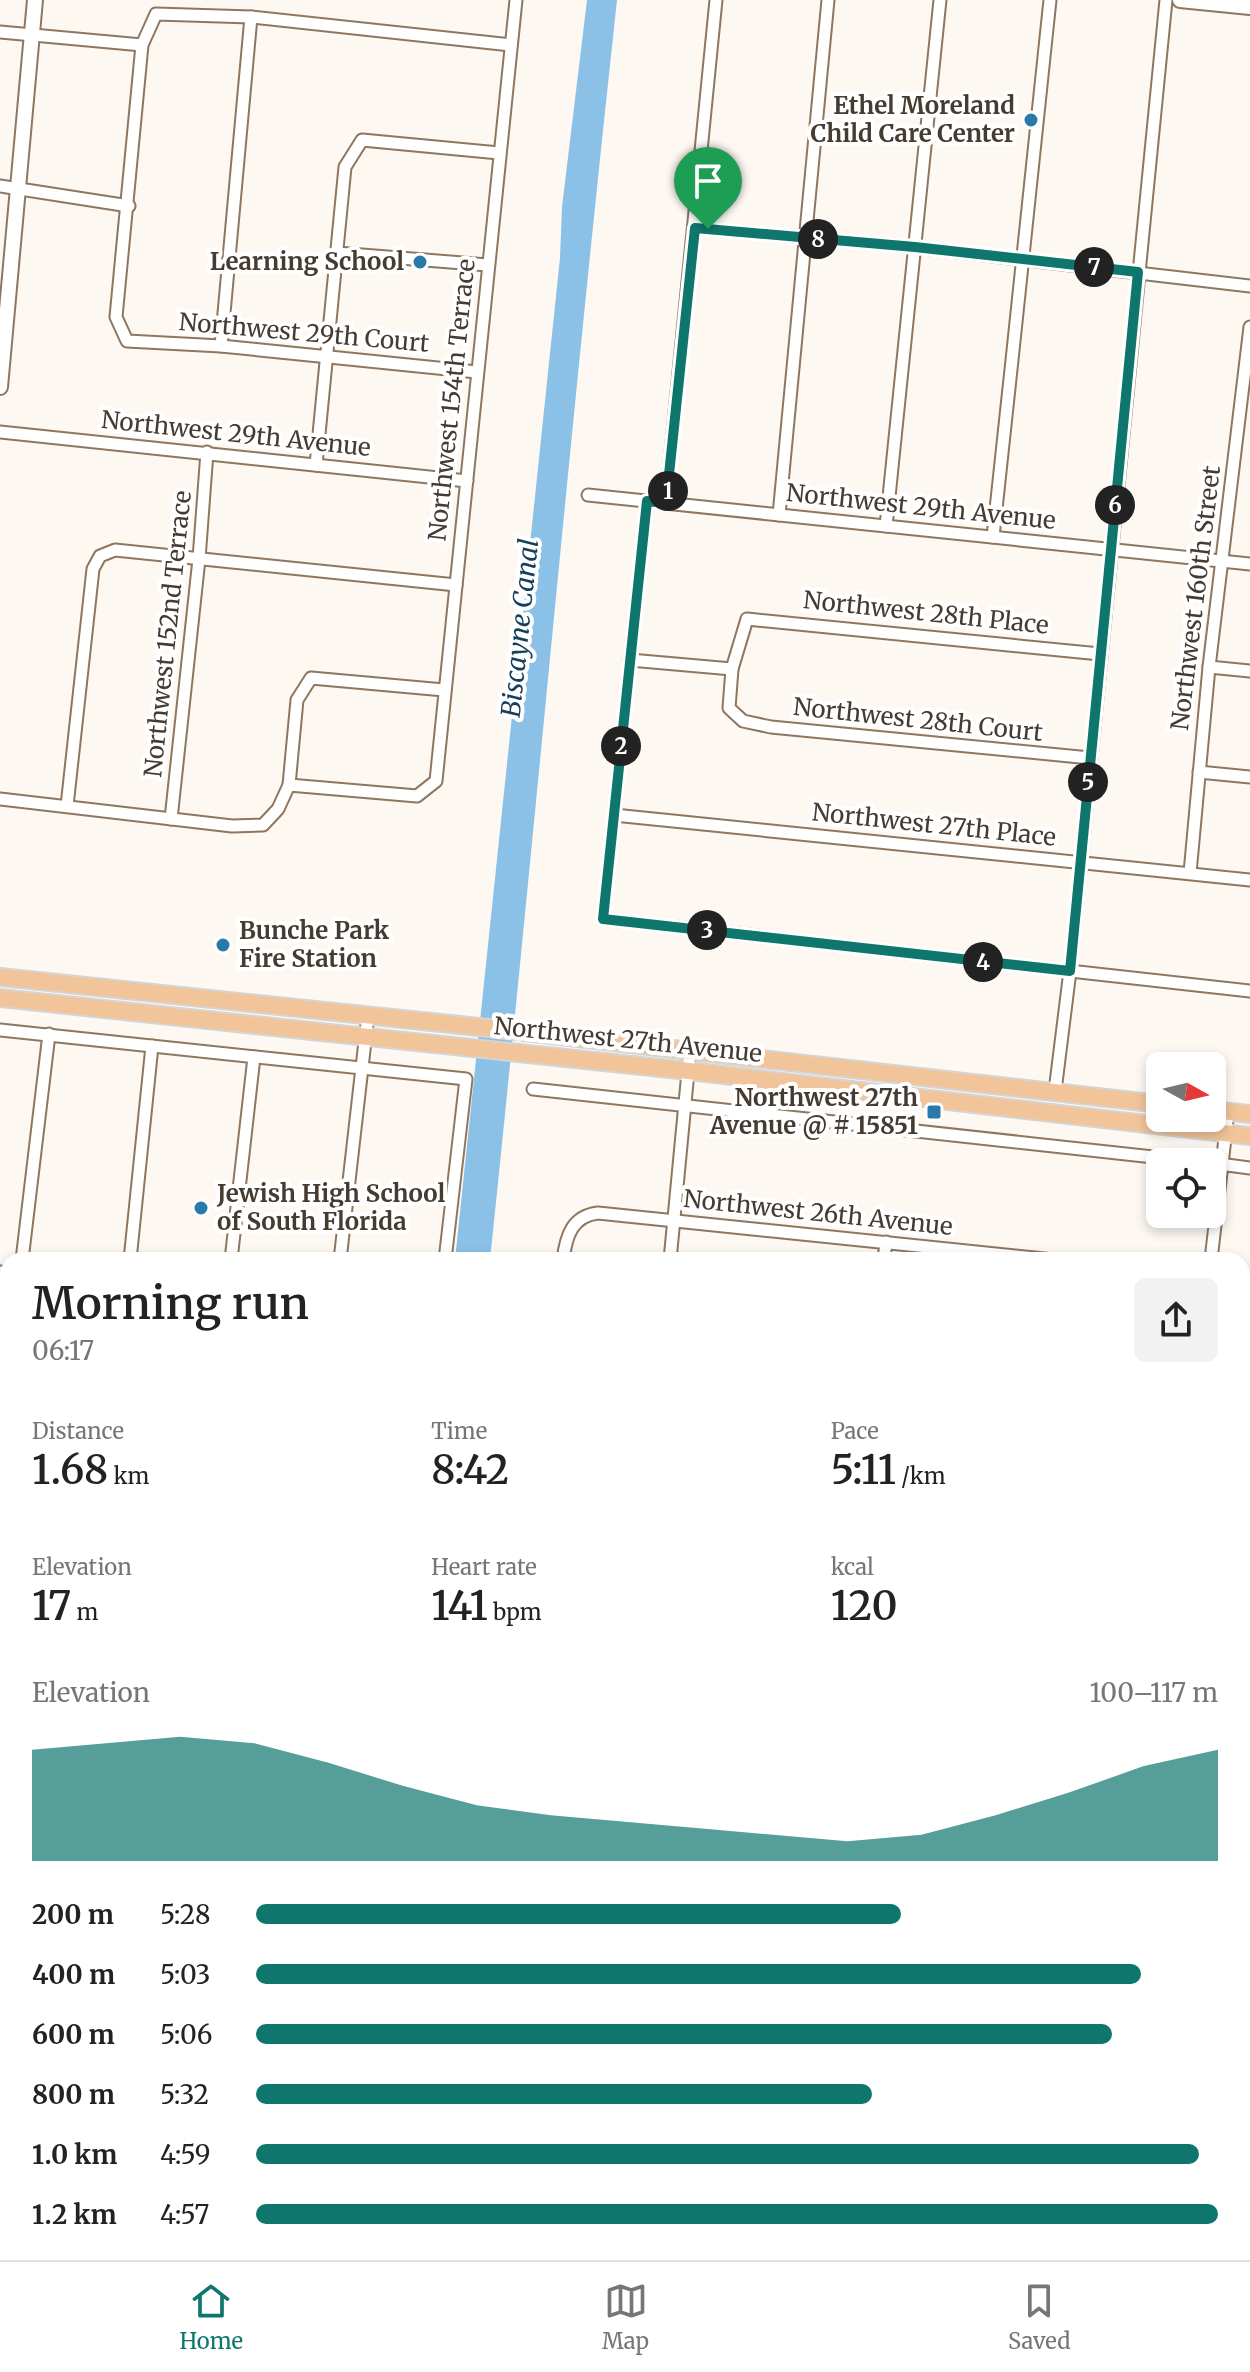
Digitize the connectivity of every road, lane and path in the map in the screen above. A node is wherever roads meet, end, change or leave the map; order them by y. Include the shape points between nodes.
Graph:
1 (35, 0) edge
2 (516, 0) edge
3 (716, 0) edge
4 (828, 0) edge
5 (940, 0) edge
6 (1050, 0) edge
7 (1166, 0) edge
8 (1180, 0) edge
9 (1250, 7) edge
10 (251, 17) junction
11 (0, 32) edge
12 (32, 36) junction
13 (142, 45) junction
14 (511, 45) junction
15 (499, 153) junction
16 (0, 186) edge
17 (18, 190) junction
18 (129, 206) junction
19 (695, 228) junction
20 (805, 238) junction
21 (915, 247) junction
22 (337, 253) junction
23 (1025, 259) junction
24 (488, 265) junction
25 (1138, 272) junction
26 (1250, 286) edge
27 (1250, 327) edge
28 (221, 346) junction
29 (326, 356) junction
30 (477, 372) junction
31 (0, 387) edge
32 (0, 432) edge
33 (207, 452) junction
34 (316, 465) junction
35 (467, 481) junction
36 (588, 495) dead end
37 (647, 501) junction
38 (666, 503) junction
39 (779, 515) junction
40 (886, 526) junction
41 (993, 537) junction
42 (1110, 549) junction
43 (199, 559) junction
44 (1223, 561) junction
45 (1250, 564) edge
46 (456, 585) junction
47 (1100, 654) junction
48 (630, 660) junction
49 (1209, 667) junction
50 (732, 669) junction
51 (1250, 671) edge
52 (444, 690) junction
53 (1090, 758) junction
54 (1199, 772) junction
55 (1250, 777) edge
56 (289, 785) junction
57 (0, 799) edge
58 (67, 806) junction
59 (614, 815) junction
60 (171, 819) junction
61 (1080, 861) junction
62 (1190, 873) junction
63 (1250, 880) edge
64 (1070, 971) junction
65 (0, 977) edge
66 (1250, 991) edge
67 (0, 998) edge
68 (195, 998) junction
69 (368, 1015) junction
70 (193, 1018) junction
71 (0, 1030) edge
72 (49, 1034) junction
73 (365, 1036) junction
74 (152, 1046) junction
75 (690, 1051) junction
76 (254, 1057) junction
77 (361, 1069) junction
78 (689, 1071) junction
79 (533, 1089) dead end
80 (1055, 1091) junction
81 (947, 1099) junction
82 (1146, 1102) edge
83 (685, 1104) junction
84 (1226, 1112) edge
85 (1250, 1114) edge
86 (1225, 1133) junction
87 (1250, 1136) edge
88 (1221, 1148) edge
89 (1146, 1156) edge
90 (1226, 1165) edge
91 (1250, 1168) edge
92 (674, 1220) junction
93 (1213, 1228) edge
94 (886, 1242) junction
95 (23, 1252) edge
96 (131, 1252) edge
97 (232, 1252) edge
98 (341, 1252) edge
99 (446, 1252) edge
100 (564, 1252) edge
101 (671, 1252) edge
102 (885, 1252) edge
103 (960, 1252) edge
104 (1212, 1252) edge

1 - 12 street
2 - 14 street, Northwest 154th Terrace
3 - 19 street
4 - 20 street
5 - 21 street
6 - 23 street
7 - 25 street
8 - 9 street
10 - 13 street via 156,14
10 - 14 street
10 - 28 street
11 - 12 street
12 - 13 street
12 - 17 street
13 - 18 street
14 - 15 street, Northwest 154th Terrace
15 - 22 street via 362,140 345,167
15 - 24 street, Northwest 154th Terrace
16 - 17 street
17 - 18 street
17 - 31 street
18 - 28 street, Northwest 29th Court via 116,317 127,341
19 - 20 street
19 - 38 street
20 - 21 street
20 - 39 street
21 - 23 street
21 - 40 street
22 - 24 street
22 - 29 street
23 - 25 street
23 - 41 street
24 - 30 street, Northwest 154th Terrace
25 - 26 street
25 - 42 street
27 - 44 street, Northwest 160th Street
28 - 29 street, Northwest 29th Court
29 - 30 street, Northwest 29th Court
29 - 34 street
30 - 35 street, Northwest 154th Terrace
32 - 33 street, Northwest 29th Avenue
33 - 34 street, Northwest 29th Avenue
33 - 43 street, Northwest 152nd Terrace
34 - 35 street, Northwest 29th Avenue
35 - 46 street, Northwest 154th Terrace
36 - 37 street, Northwest 29th Avenue
37 - 38 street, Northwest 29th Avenue
37 - 48 street
38 - 39 street, Northwest 29th Avenue
39 - 40 street, Northwest 29th Avenue
40 - 41 street, Northwest 29th Avenue
41 - 42 street, Northwest 29th Avenue
42 - 44 street, Northwest 29th Avenue
42 - 47 street
43 - 46 street
43 - 58 street via 115,550 100,556 93,569
43 - 60 street, Northwest 152nd Terrace
44 - 45 street, Northwest 29th Avenue
44 - 49 street, Northwest 160th Street
46 - 52 street, Northwest 154th Terrace
47 - 50 street, Northwest 28th Place via 747,619
47 - 53 street
48 - 50 street
48 - 59 street
49 - 51 street
49 - 54 street, Northwest 160th Street
50 - 53 street, Northwest 28th Court via 729,708 743,721
52 - 56 street, Northwest 154th Terrace via 436,781 417,796
52 - 56 street via 311,678 297,700
53 - 61 street
54 - 55 street
54 - 62 street, Northwest 160th Street
56 - 60 street via 263,825
57 - 58 street
58 - 60 street
59 - 61 street, Northwest 27th Place
59 - 64 street via 603,919
61 - 62 street, Northwest 27th Place
61 - 64 street
62 - 63 street, Northwest 27th Place
64 - 66 street
64 - 80 street
65 - 68 main road, Northwest 27th Avenue
67 - 70 main road, Northwest 27th Avenue
68 - 69 main road, Northwest 27th Avenue
68 - 70 main road
69 - 73 street
69 - 75 main road, Northwest 27th Avenue
70 - 73 main road, Northwest 27th Avenue
71 - 72 street
72 - 74 street
72 - 95 street
73 - 77 street
73 - 78 main road, Northwest 27th Avenue
74 - 76 street
74 - 96 street
75 - 78 street
75 - 80 main road, Northwest 27th Avenue
76 - 77 street
76 - 97 street
77 - 98 street
77 - 99 street via 466,1079
78 - 81 main road, Northwest 27th Avenue
78 - 83 street
79 - 83 street
80 - 81 main road via 1043,1102 957,1094
80 - 82 main road, Northwest 27th Avenue
81 - 86 main road, Northwest 27th Avenue
83 - 89 street
83 - 92 street
84 - 85 main road
86 - 87 main road, Northwest 27th Avenue
86 - 88 street
90 - 91 street
92 - 94 street, Northwest 26th Avenue
92 - 100 street, Northwest 26th Avenue via 598,1213 579,1218
92 - 101 street
93 - 104 street
94 - 102 street
94 - 103 street, Northwest 26th Avenue

